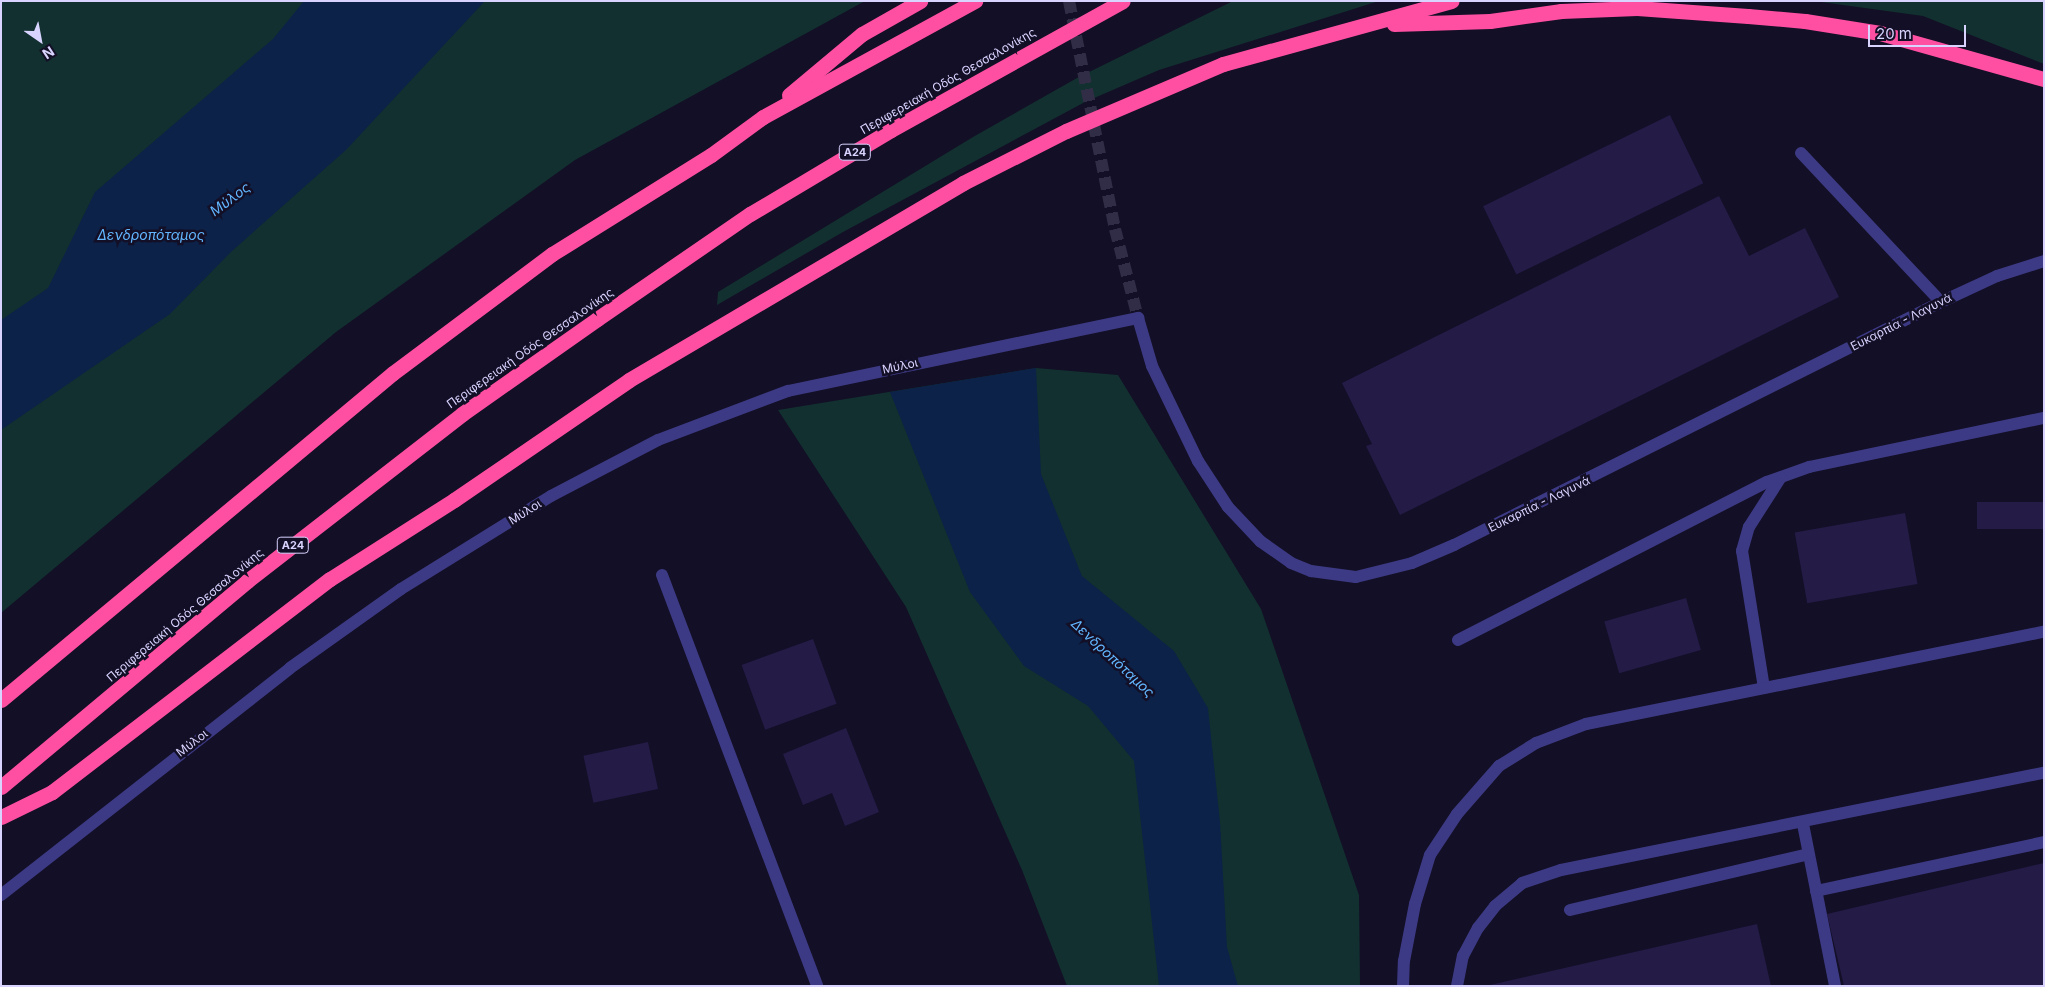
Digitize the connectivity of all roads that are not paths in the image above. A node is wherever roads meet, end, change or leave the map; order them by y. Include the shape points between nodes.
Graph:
1 (920, 1) edge
2 (975, 1) edge
3 (1123, 1) edge
4 (1451, 1) edge
5 (1373, 25) junction
6 (2044, 79) edge
7 (763, 117) junction
8 (1801, 153) dead end
9 (2044, 261) edge
10 (1940, 302) junction
11 (1138, 318) joint
12 (2044, 418) edge
13 (1781, 477) junction
14 (662, 575) dead end
15 (2044, 632) edge
16 (1458, 640) dead end
17 (1764, 688) junction
18 (1, 700) edge
19 (2044, 773) edge
20 (1, 787) edge
21 (1, 817) edge
22 (1803, 824) junction
23 (2044, 842) edge
24 (1809, 854) junction
25 (1816, 892) junction
26 (1, 895) edge
27 (1570, 910) dead end
28 (817, 986) edge
29 (1403, 986) edge
30 (1457, 986) edge
31 (1835, 986) edge

1 - 7 highway via 862,34
2 - 7 highway
3 - 20 highway, Περιφερειακή Οδός Θεσσαλονίκης / Α24 via 899,126 750,214 597,319 462,414 262,569
4 - 5 highway
5 - 6 highway via 1490,21 1561,11 1637,8 1758,17 1880,34
5 - 21 highway via 1223,64 1066,131 963,183 629,380 454,500 330,579 52,792
7 - 18 highway via 711,155 552,254 392,373
8 - 10 street
9 - 10 street, Ευκαρπία - Λαγυνά via 1998,276
10 - 11 street, Ευκαρπία - Λαγυνά via 1454,545 1412,563 1356,577 1311,571 1291,563 1260,541 1228,507 1198,461 1152,366
11 - 26 street, Μύλοι via 788,391 658,440 551,496 402,588 282,674
12 - 13 street via 1808,467
13 - 16 street
13 - 17 street via 1749,527 1742,551
14 - 28 street
15 - 17 street
17 - 29 street via 1586,724 1536,743 1499,766 1457,814 1430,854 1415,904 1404,961
19 - 22 street
22 - 24 street
22 - 30 street via 1561,870 1522,883 1495,906 1478,928 1462,956
23 - 25 street
24 - 25 street
24 - 27 street
25 - 31 street

